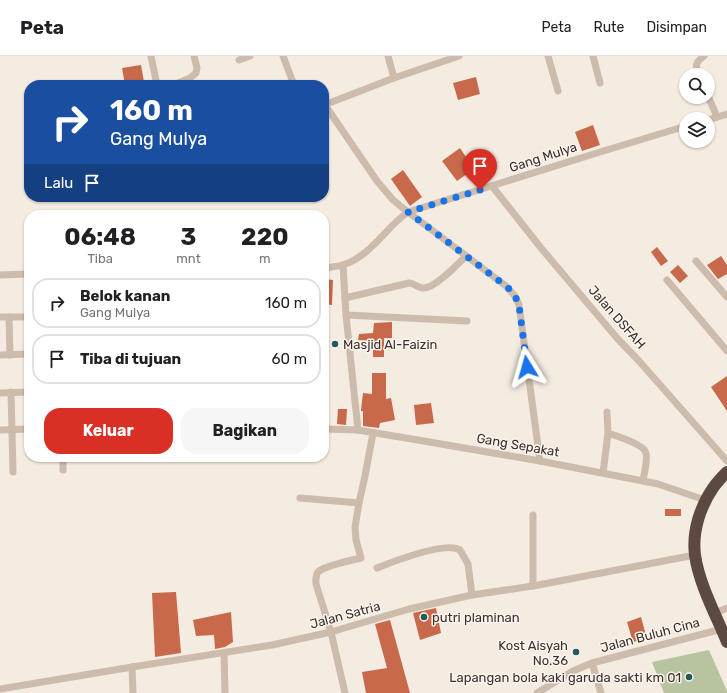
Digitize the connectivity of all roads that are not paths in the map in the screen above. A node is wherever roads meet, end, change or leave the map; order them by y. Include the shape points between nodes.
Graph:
1 (151, 56) edge
2 (194, 56) edge
3 (250, 56) edge
4 (283, 56) edge
5 (388, 56) edge
6 (459, 56) edge
7 (548, 56) edge
8 (593, 56) edge
9 (704, 56) edge
10 (239, 60) dead end
11 (697, 68) edge
12 (394, 78) junction
13 (156, 80) edge
14 (185, 80) edge
15 (292, 80) edge
16 (600, 83) dead end
17 (558, 91) dead end
18 (329, 103) edge
19 (711, 104) edge
20 (329, 112) edge
21 (727, 114) edge
22 (717, 117) joint
23 (679, 128) edge
24 (492, 186) junction
25 (408, 212) junction
26 (466, 256) junction
27 (696, 261) dead end
28 (343, 265) junction
29 (329, 267) edge
30 (24, 274) edge
31 (0, 275) edge
32 (667, 280) dead end
33 (727, 297) edge
34 (345, 298) junction
35 (346, 315) junction
36 (0, 316) edge
37 (9, 317) junction
38 (24, 317) edge
39 (468, 321) dead end
40 (727, 351) edge
41 (24, 354) edge
42 (0, 355) edge
43 (10, 355) junction
44 (0, 392) edge
45 (11, 392) junction
46 (24, 392) edge
47 (608, 412) dead end
48 (24, 429) edge
49 (329, 429) edge
50 (0, 430) edge
51 (12, 430) junction
52 (358, 430) junction
53 (372, 433) junction
54 (608, 433) junction
55 (540, 460) junction
56 (727, 461) edge
57 (63, 462) edge
58 (63, 470) dead end
59 (13, 472) dead end
60 (727, 472) edge
61 (603, 473) junction
62 (643, 481) junction
63 (300, 498) dead end
64 (705, 500) junction
65 (359, 503) junction
66 (533, 516) dead end
67 (695, 555) junction
68 (377, 568) dead end
69 (533, 586) junction
70 (472, 595) junction
71 (727, 608) edge
72 (715, 613) junction
73 (722, 629) junction
74 (331, 632) junction
75 (727, 642) edge
76 (224, 653) junction
77 (592, 663) junction
78 (132, 667) junction
79 (0, 689) edge
80 (133, 693) edge
81 (225, 693) edge
82 (345, 693) edge
83 (537, 693) edge
84 (601, 693) edge

1 - 13 street
2 - 14 street via 196,73
3 - 10 street
4 - 15 street
5 - 12 street
6 - 12 street
7 - 17 street
8 - 16 street
9 - 11 street via 698,61
12 - 18 street
19 - 22 street
20 - 25 street via 377,181 393,200
21 - 22 street
23 - 24 street, Gang Mulya
24 - 25 street, Gang Mulya
24 - 56 street, Jalan DSFAH via 616,338
25 - 26 street
25 - 28 street via 366,251
26 - 34 street via 430,287 423,288 409,283
26 - 55 street via 510,289 519,305
27 - 33 street
28 - 29 street
28 - 34 street
30 - 31 street
32 - 40 street
34 - 35 street
35 - 39 street
35 - 52 street
36 - 37 street
37 - 38 street
37 - 43 street
41 - 43 street
42 - 43 street
44 - 45 street
45 - 46 street
45 - 51 street
47 - 54 street
48 - 51 street
49 - 52 street, Gang Sepakat
50 - 51 street
51 - 59 street
52 - 53 street, Gang Sepakat
53 - 55 street, Gang Sepakat
53 - 65 street
54 - 61 street
54 - 62 street via 645,450
55 - 61 street, Gang Sepakat
57 - 58 street
60 - 64 highway
61 - 62 street, Gang Sepakat
62 - 64 street, Gang Sepakat
63 - 65 street
64 - 67 highway via 697,525
65 - 74 street via 355,527 361,558 326,568 316,577
66 - 69 street
67 - 69 street, Jalan Satria
67 - 72 highway via 703,588
68 - 70 street via 429,551 454,548 460,550 468,564
69 - 70 street, Jalan Satria
70 - 74 street, Jalan Satria via 409,609
71 - 72 street
72 - 73 highway
73 - 75 highway
73 - 77 street, Jalan Buluh Cina
74 - 76 street, Jalan Satria
74 - 82 street
76 - 78 street, Jalan Satria
76 - 81 street
77 - 83 street via 573,671
77 - 84 street, Jalan Buluh Cina
78 - 79 street, Jalan Satria
78 - 80 street

